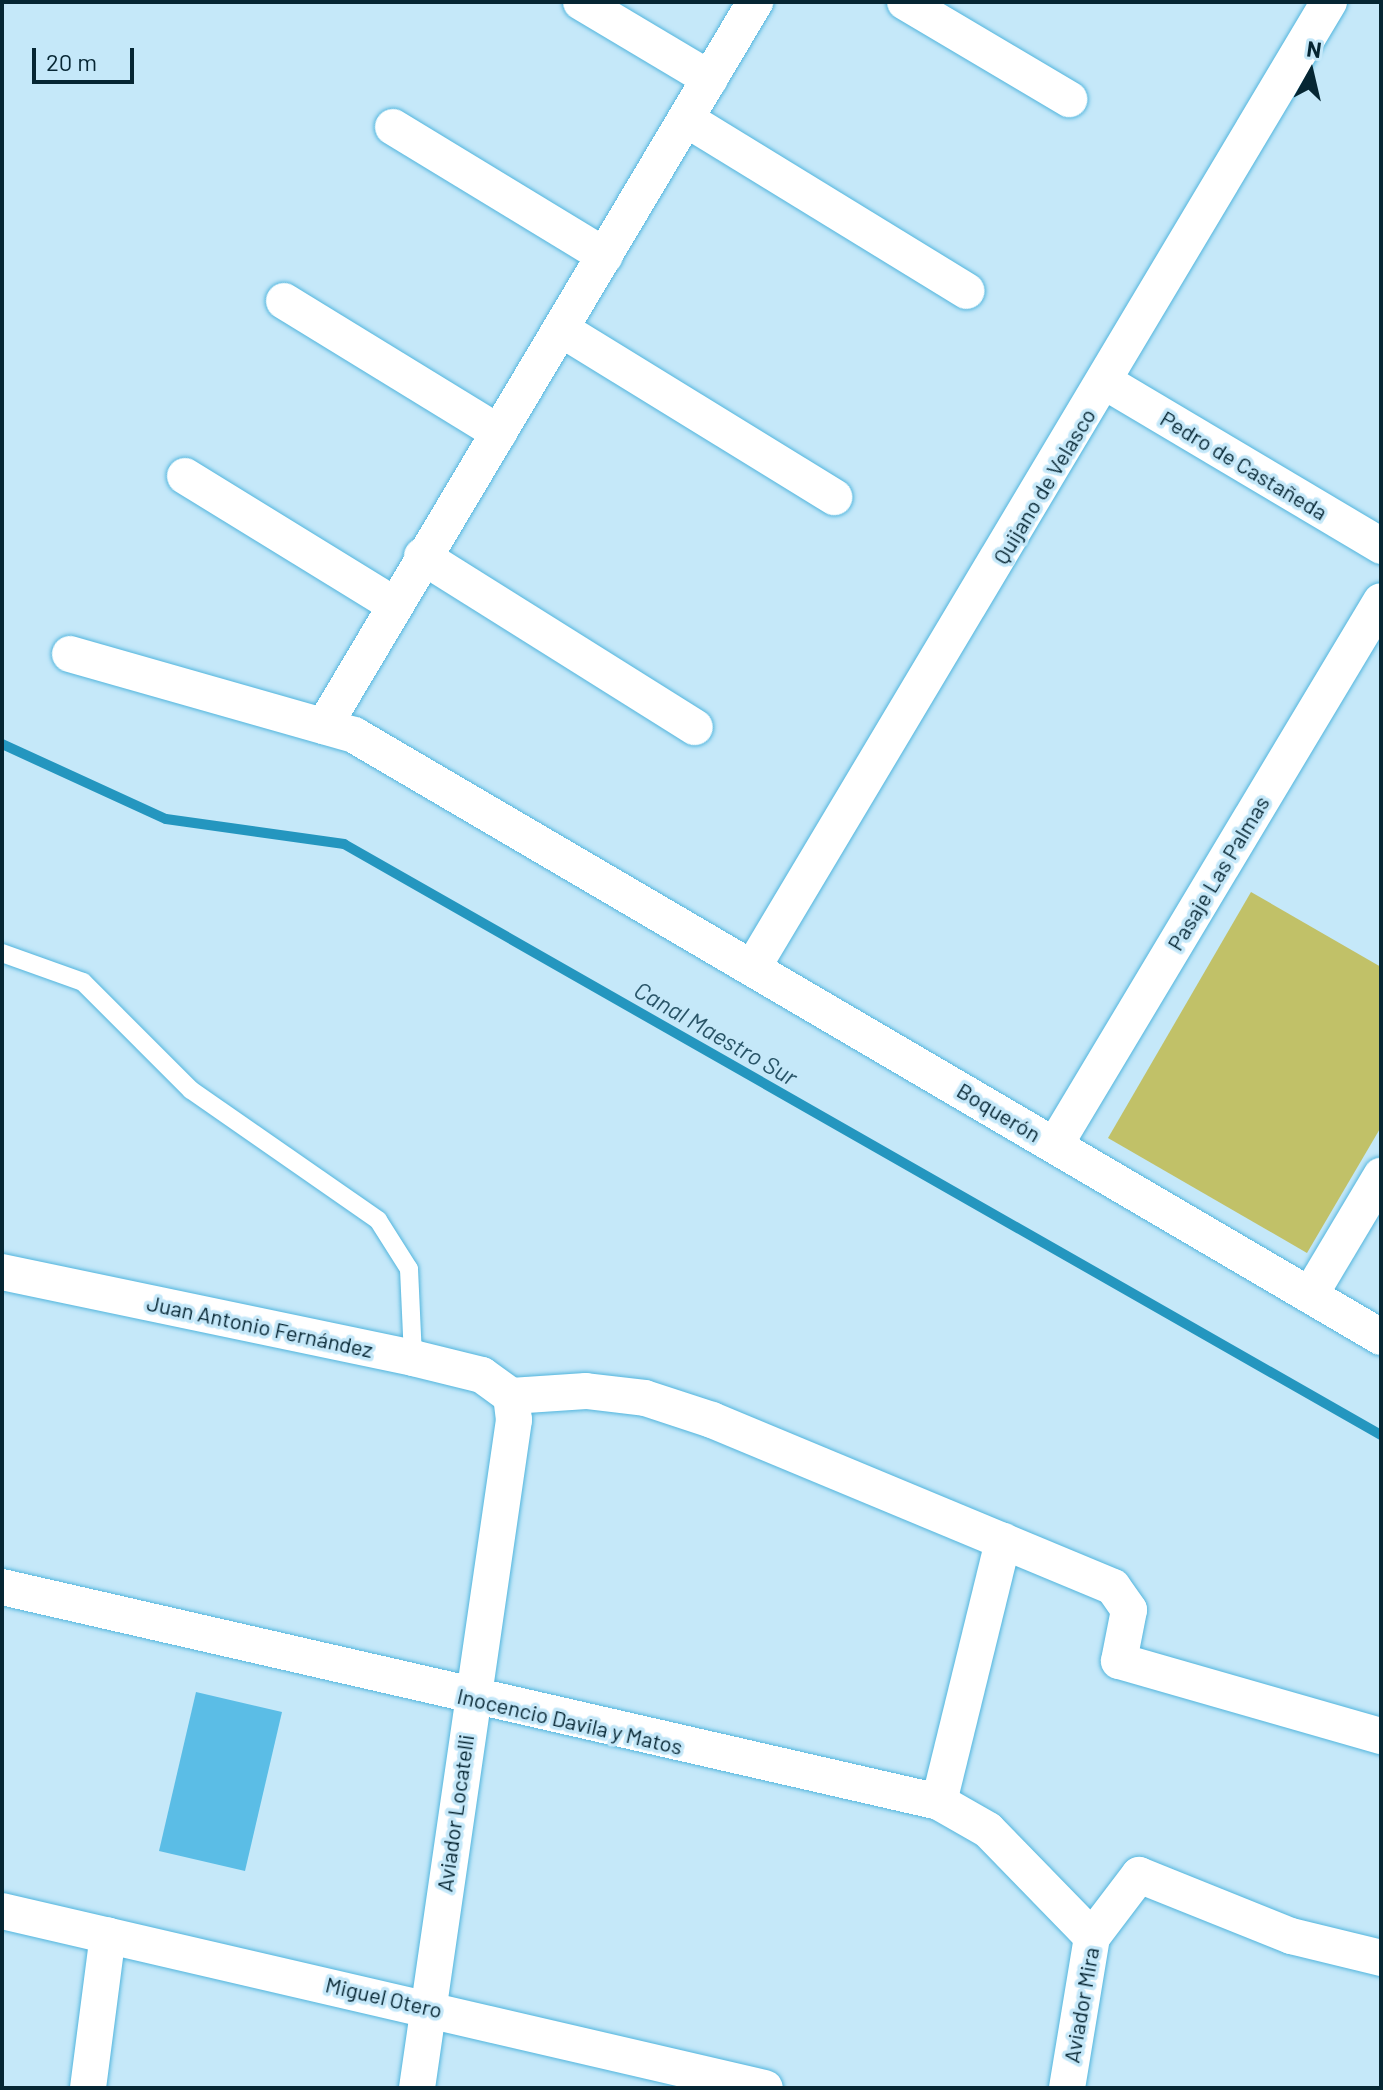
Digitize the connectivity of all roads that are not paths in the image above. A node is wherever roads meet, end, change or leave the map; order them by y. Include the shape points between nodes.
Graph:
1 (581, 2) edge
2 (755, 2) edge
3 (905, 2) edge
4 (1329, 2) edge
5 (710, 79) junction
6 (1069, 99) dead end
7 (686, 119) junction
8 (393, 127) dead end
9 (605, 256) junction
10 (967, 291) dead end
11 (284, 301) dead end
12 (561, 329) junction
13 (1107, 383) junction
14 (499, 433) junction
15 (185, 476) dead end
16 (834, 497) dead end
17 (1381, 546) edge
18 (422, 556) junction
19 (1381, 601) edge
20 (393, 604) junction
21 (70, 654) dead end
22 (324, 726) junction
23 (695, 727) dead end
24 (2, 953) edge
25 (753, 967) junction
26 (1055, 1145) junction
27 (1381, 1176) edge
28 (2, 1272) edge
29 (1310, 1295) junction
30 (1381, 1337) edge
31 (413, 1358) junction
32 (511, 1396) junction
33 (1003, 1541) junction
34 (2, 1587) edge
35 (470, 1699) junction
36 (1381, 1736) edge
37 (939, 1802) junction
38 (2, 1911) edge
39 (108, 1935) junction
40 (1092, 1937) junction
41 (1381, 1958) edge
42 (428, 2006) junction
43 (88, 2088) edge
44 (417, 2088) edge
45 (765, 2088) edge
46 (1067, 2088) edge

1 - 5 street
2 - 5 street
3 - 6 street
4 - 13 street, Quijano de Velasco
5 - 7 street
7 - 9 street
7 - 10 street
8 - 9 street
9 - 12 street
11 - 14 street
12 - 14 street
12 - 16 street
13 - 17 street, Pedro de Castañeda
13 - 25 street, Quijano de Velasco
14 - 18 street
15 - 20 street
18 - 20 street
18 - 23 street
19 - 26 street, Pasaje Las Palmas
20 - 22 street
21 - 22 street, Boquerón
22 - 25 street, Boquerón via 354,735
24 - 31 lane via 83,982 191,1090 378,1220 409,1269
25 - 26 street, Boquerón
26 - 29 street, Boquerón
27 - 29 street
28 - 31 street, Juan Antonio Fernández
29 - 30 street, Boquerón
31 - 32 street, Juan Antonio Fernández via 482,1375
32 - 33 street via 586,1391 679,1407
32 - 35 street, Aviador Locatelli via 514,1420
33 - 36 street via 1113,1587 1129,1610 1119,1661
33 - 37 street
34 - 35 street, Inocencio Davila y Matos
35 - 37 street, Inocencio Davila y Matos
35 - 42 street, Aviador Locatelli
37 - 40 street, Inocencio Davila y Matos via 988,1830
38 - 39 street, Miguel Otero
39 - 42 street, Miguel Otero
39 - 43 street
40 - 41 street, Aviador Mira via 1127,1884 1139,1875 1291,1936
40 - 46 street, Aviador Mira
42 - 44 street, Aviador Locatelli
42 - 45 street, Miguel Otero

